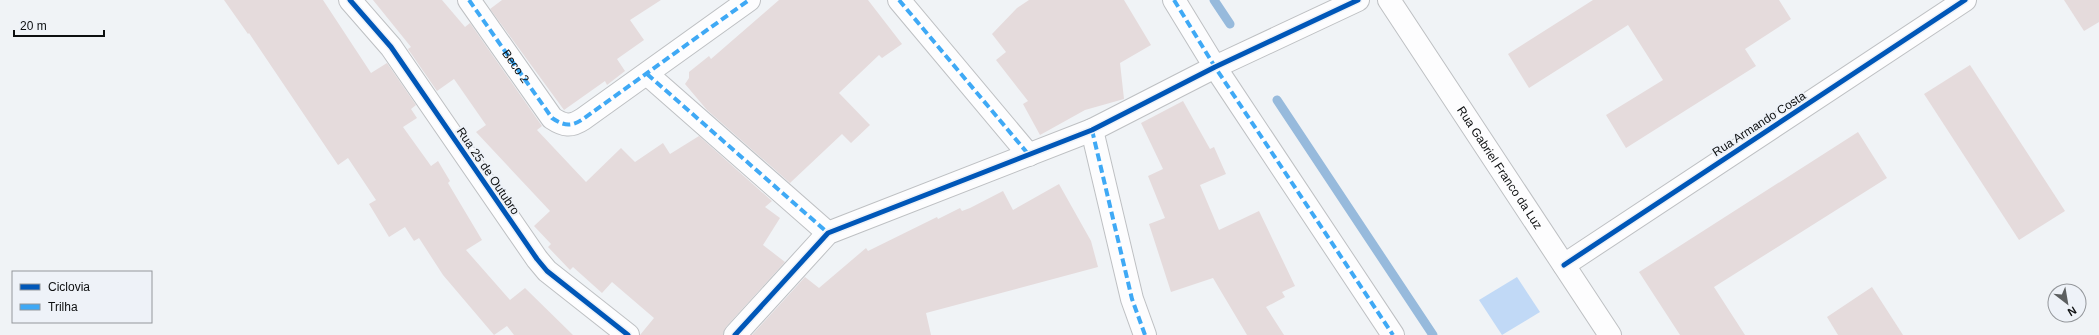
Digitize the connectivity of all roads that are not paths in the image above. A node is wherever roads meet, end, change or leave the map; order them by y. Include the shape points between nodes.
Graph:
1 (350, 0) edge
2 (469, 0) edge
3 (749, 0) edge
4 (899, 0) edge
5 (1174, 0) edge
6 (1358, 0) edge
7 (1389, 0) edge
8 (1965, 0) edge
9 (1214, 67) junction
10 (647, 74) junction
11 (1092, 130) junction
12 (1029, 155) junction
13 (828, 233) junction
14 (1564, 265) junction
15 (628, 335) edge
16 (735, 335) edge
17 (1145, 335) edge
18 (1393, 335) edge
19 (1610, 335) edge

1 - 15 street, Rua 25 de Outubro via 391,47 537,259 547,271
2 - 10 street, Beco 2 via 552,118 562,125 576,124
3 - 10 street
4 - 12 street
5 - 9 street
6 - 9 street
7 - 14 street, Rua Gabriel Franco da Luz
8 - 14 street, Rua Armando Costa
9 - 11 street
9 - 18 street
10 - 13 street
11 - 12 street
11 - 17 street via 1132,299
12 - 13 street
13 - 16 street
14 - 19 street, Rua Gabriel Franco da Luz

